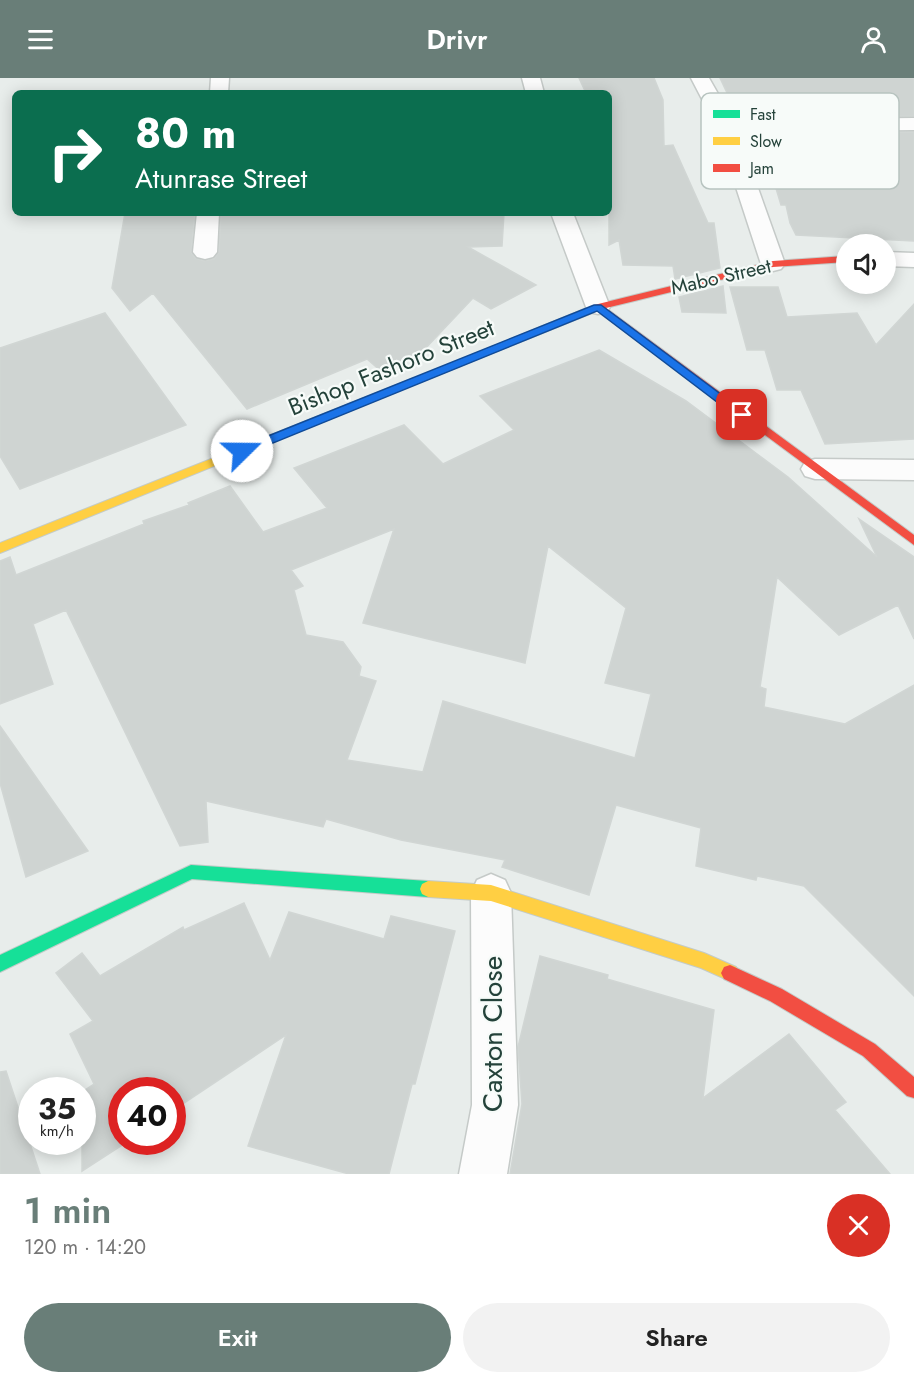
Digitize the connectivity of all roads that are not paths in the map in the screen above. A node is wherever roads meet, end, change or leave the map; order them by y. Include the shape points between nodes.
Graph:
1 (700, 78) edge
2 (708, 93) edge
3 (899, 124) edge
4 (914, 124) edge
5 (747, 189) edge
6 (208, 216) edge
7 (563, 216) edge
8 (204, 252) dead end
9 (896, 259) edge
10 (836, 260) edge
11 (914, 260) edge
12 (773, 264) junction
13 (598, 307) junction
14 (814, 469) junction
15 (914, 470) edge
16 (914, 541) edge
17 (0, 548) edge
18 (491, 893) junction
19 (0, 964) edge
20 (914, 1089) edge
21 (483, 1174) edge

1 - 2 street
3 - 4 street
5 - 12 street
6 - 8 street
7 - 13 street
9 - 11 street
10 - 12 street, Mabo Street
12 - 13 street, Mabo Street
13 - 14 street
13 - 17 street, Bishop Fashoro Street
14 - 15 street
14 - 16 street
18 - 19 street via 191,872
18 - 20 street via 704,961 776,995 869,1050
18 - 21 street, Caxton Close via 495,1106

